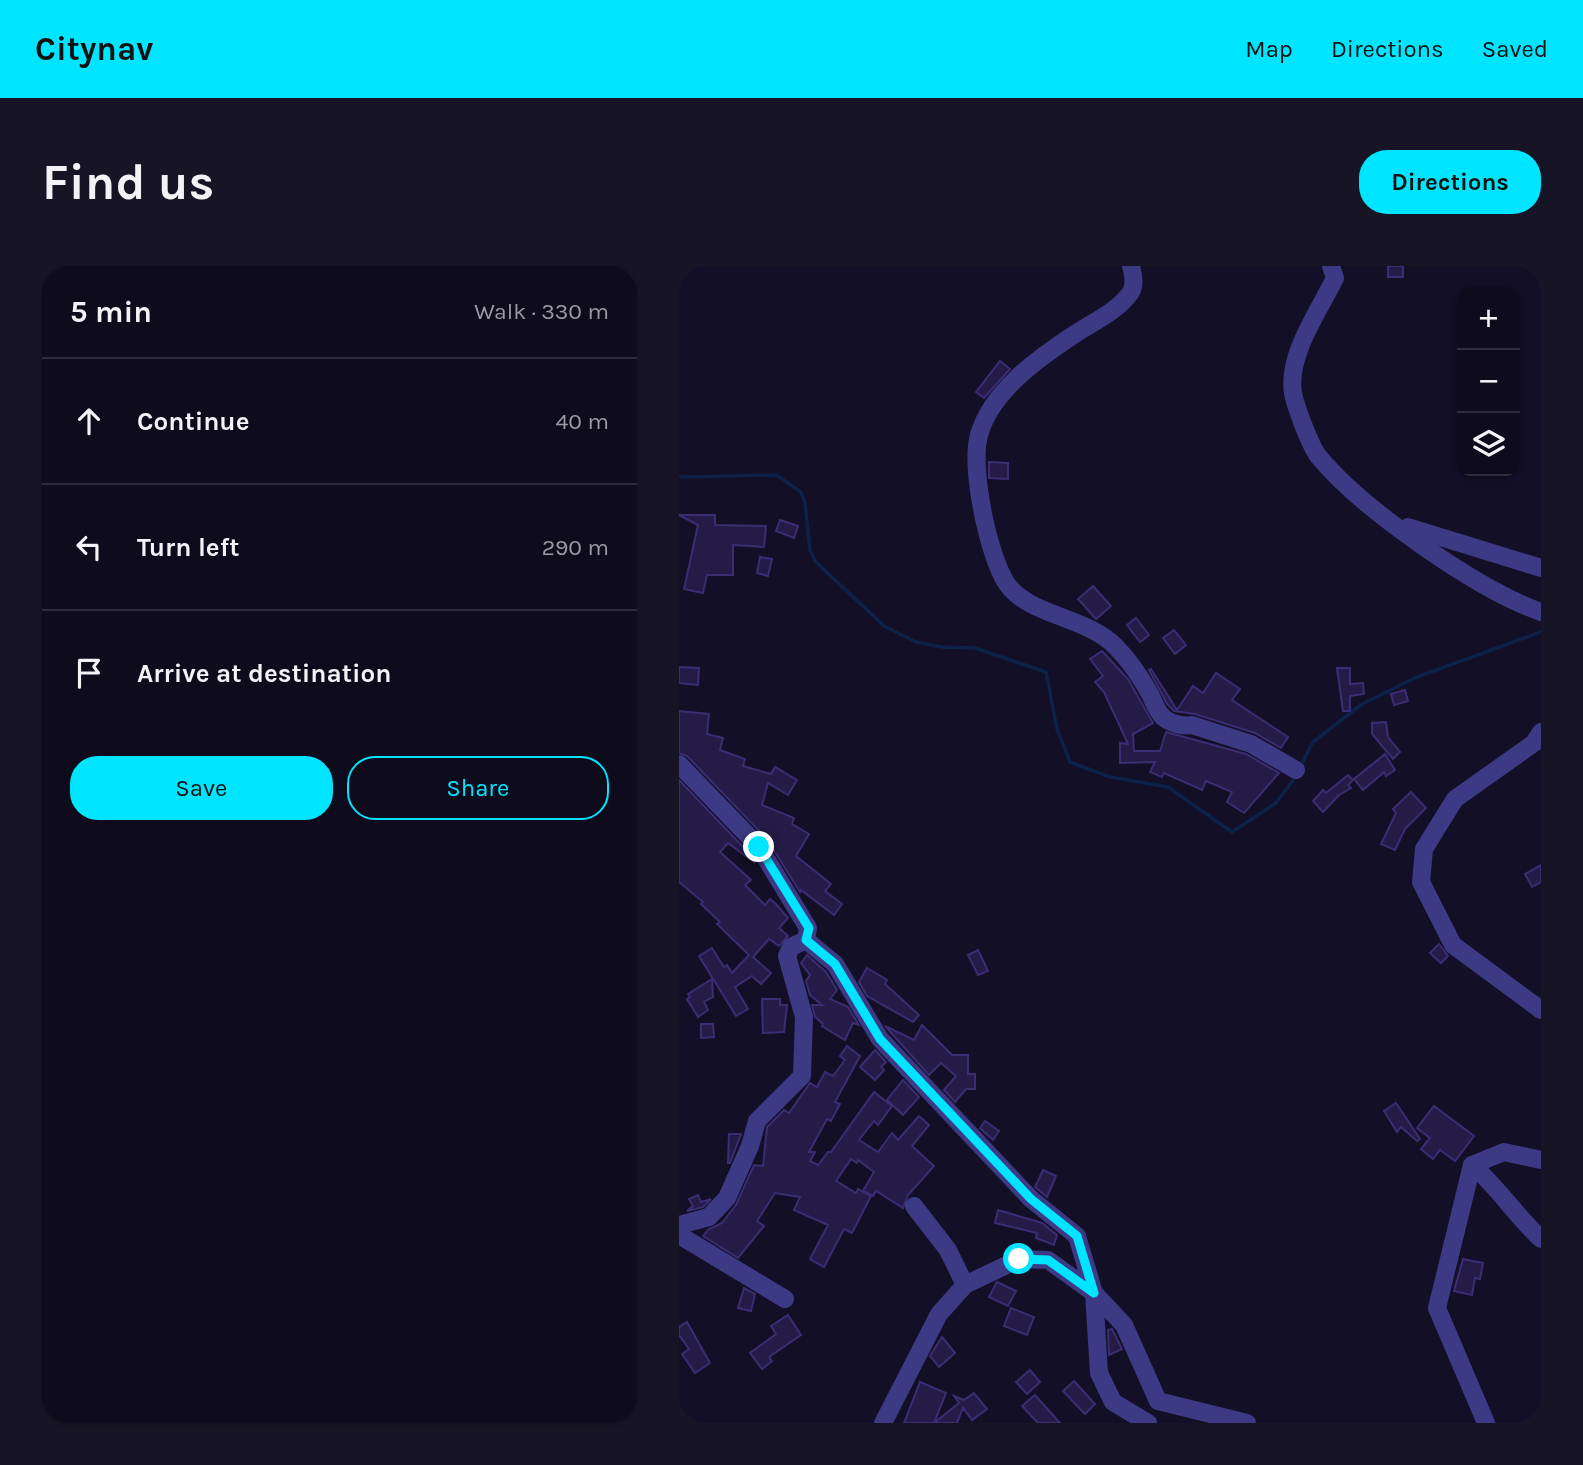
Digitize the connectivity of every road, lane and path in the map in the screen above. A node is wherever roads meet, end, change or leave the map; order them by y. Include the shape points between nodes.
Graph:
1 (1131, 266) edge
2 (1331, 266) edge
3 (1388, 521) junction
4 (1541, 568) edge
5 (1541, 612) edge
6 (1541, 733) edge
7 (679, 764) edge
8 (1296, 770) dead end
9 (806, 940) junction
10 (1541, 1010) edge
11 (1541, 1160) edge
12 (1472, 1165) junction
13 (914, 1206) dead end
14 (679, 1225) edge
15 (679, 1235) edge
16 (1541, 1239) edge
17 (965, 1285) junction
18 (1094, 1293) junction
19 (785, 1299) dead end
20 (883, 1423) edge
21 (1148, 1423) edge
22 (1247, 1423) edge
23 (1486, 1423) edge

1 - 8 street via 1134,283 1128,296 1026,370 983,422 976,459 995,556 1011,589 1039,607 1105,635 1131,662 1163,717 1251,744
2 - 3 street via 1335,278 1296,359 1293,392 1317,455
3 - 4 street
3 - 5 street via 1512,602
6 - 10 street via 1534,743 1455,799 1424,849 1421,882 1453,945
7 - 9 street via 759,847 809,928
9 - 14 street via 791,947 787,956 804,1017 801,1076 757,1121 727,1198 709,1217
9 - 18 street via 835,964 880,1039 1031,1199 1077,1236
11 - 12 street via 1504,1152
12 - 16 street
12 - 23 street via 1437,1308
13 - 17 street via 948,1250
15 - 19 street
17 - 18 street via 1019,1259 1048,1260
17 - 20 street via 939,1314
18 - 21 street via 1099,1373 1113,1402
18 - 22 street via 1124,1325 1158,1401

